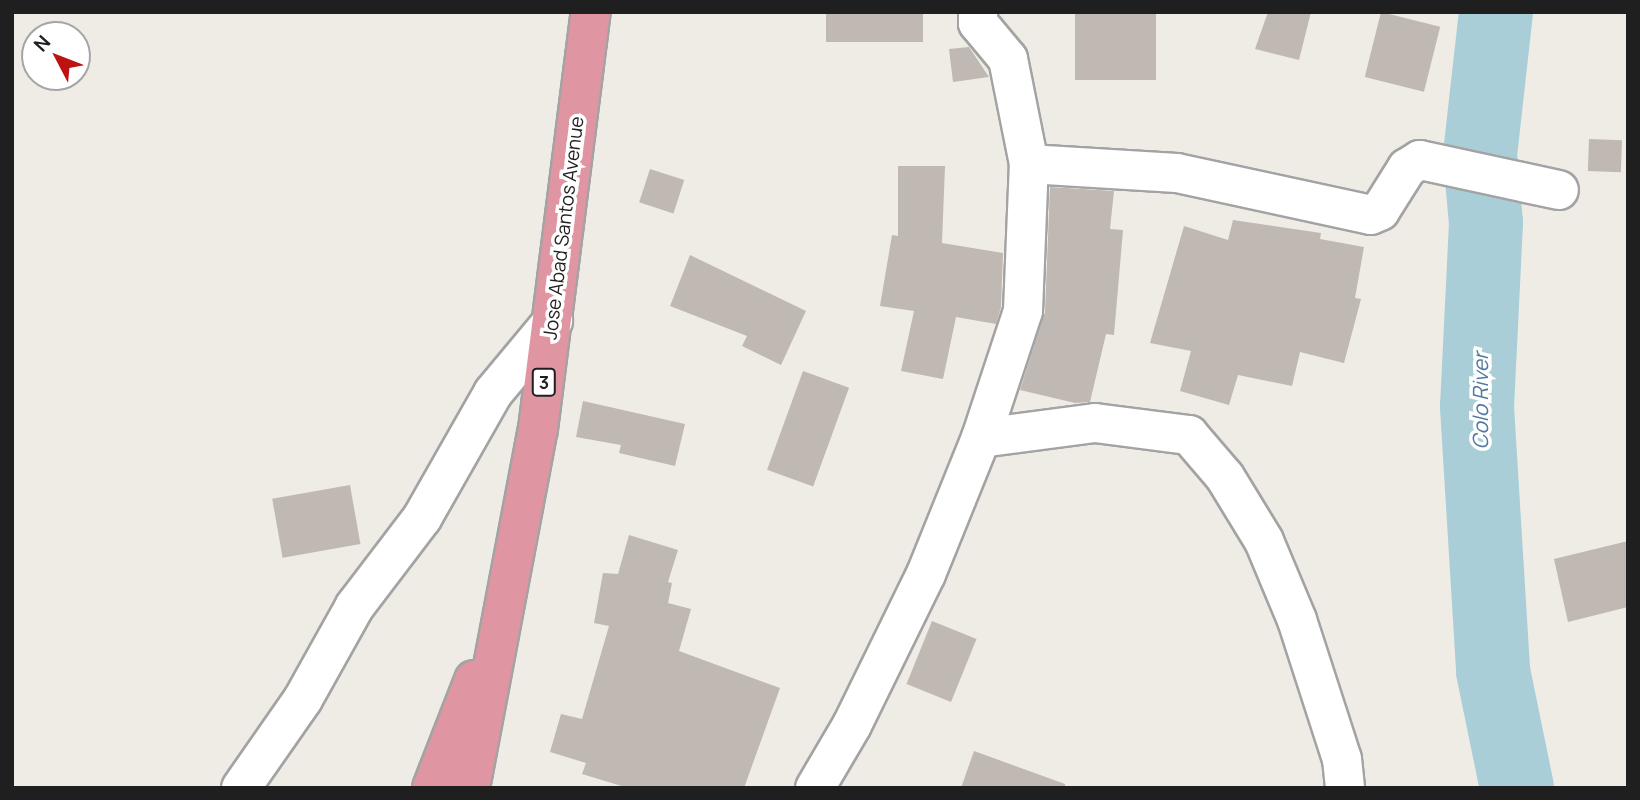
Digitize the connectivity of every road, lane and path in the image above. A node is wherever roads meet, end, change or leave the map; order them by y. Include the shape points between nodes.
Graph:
1 (591, 12) edge
2 (978, 12) edge
3 (1029, 164) junction
4 (1549, 188) dead end
5 (553, 321) junction
6 (981, 438) junction
7 (493, 649) junction
8 (241, 788) edge
9 (432, 788) edge
10 (470, 788) edge
11 (815, 788) edge
12 (1345, 788) edge

1 - 5 highway, Jose Abad Santos Avenue / 3
2 - 3 street via 978,23 1009,59
3 - 4 street via 1177,173 1371,215 1380,211 1407,168 1420,160
3 - 6 street via 1023,311
5 - 7 highway, Jose Abad Santos Avenue / 3 via 538,429
5 - 8 street via 493,393 422,518 355,606 303,699
6 - 11 street via 926,574 852,725
6 - 12 street via 1095,423 1189,435 1224,477 1264,541 1301,633 1342,759
7 - 9 highway, Jose Abad Santos Avenue / 3 via 472,683
7 - 10 highway, Jose Abad Santos Avenue / 3

